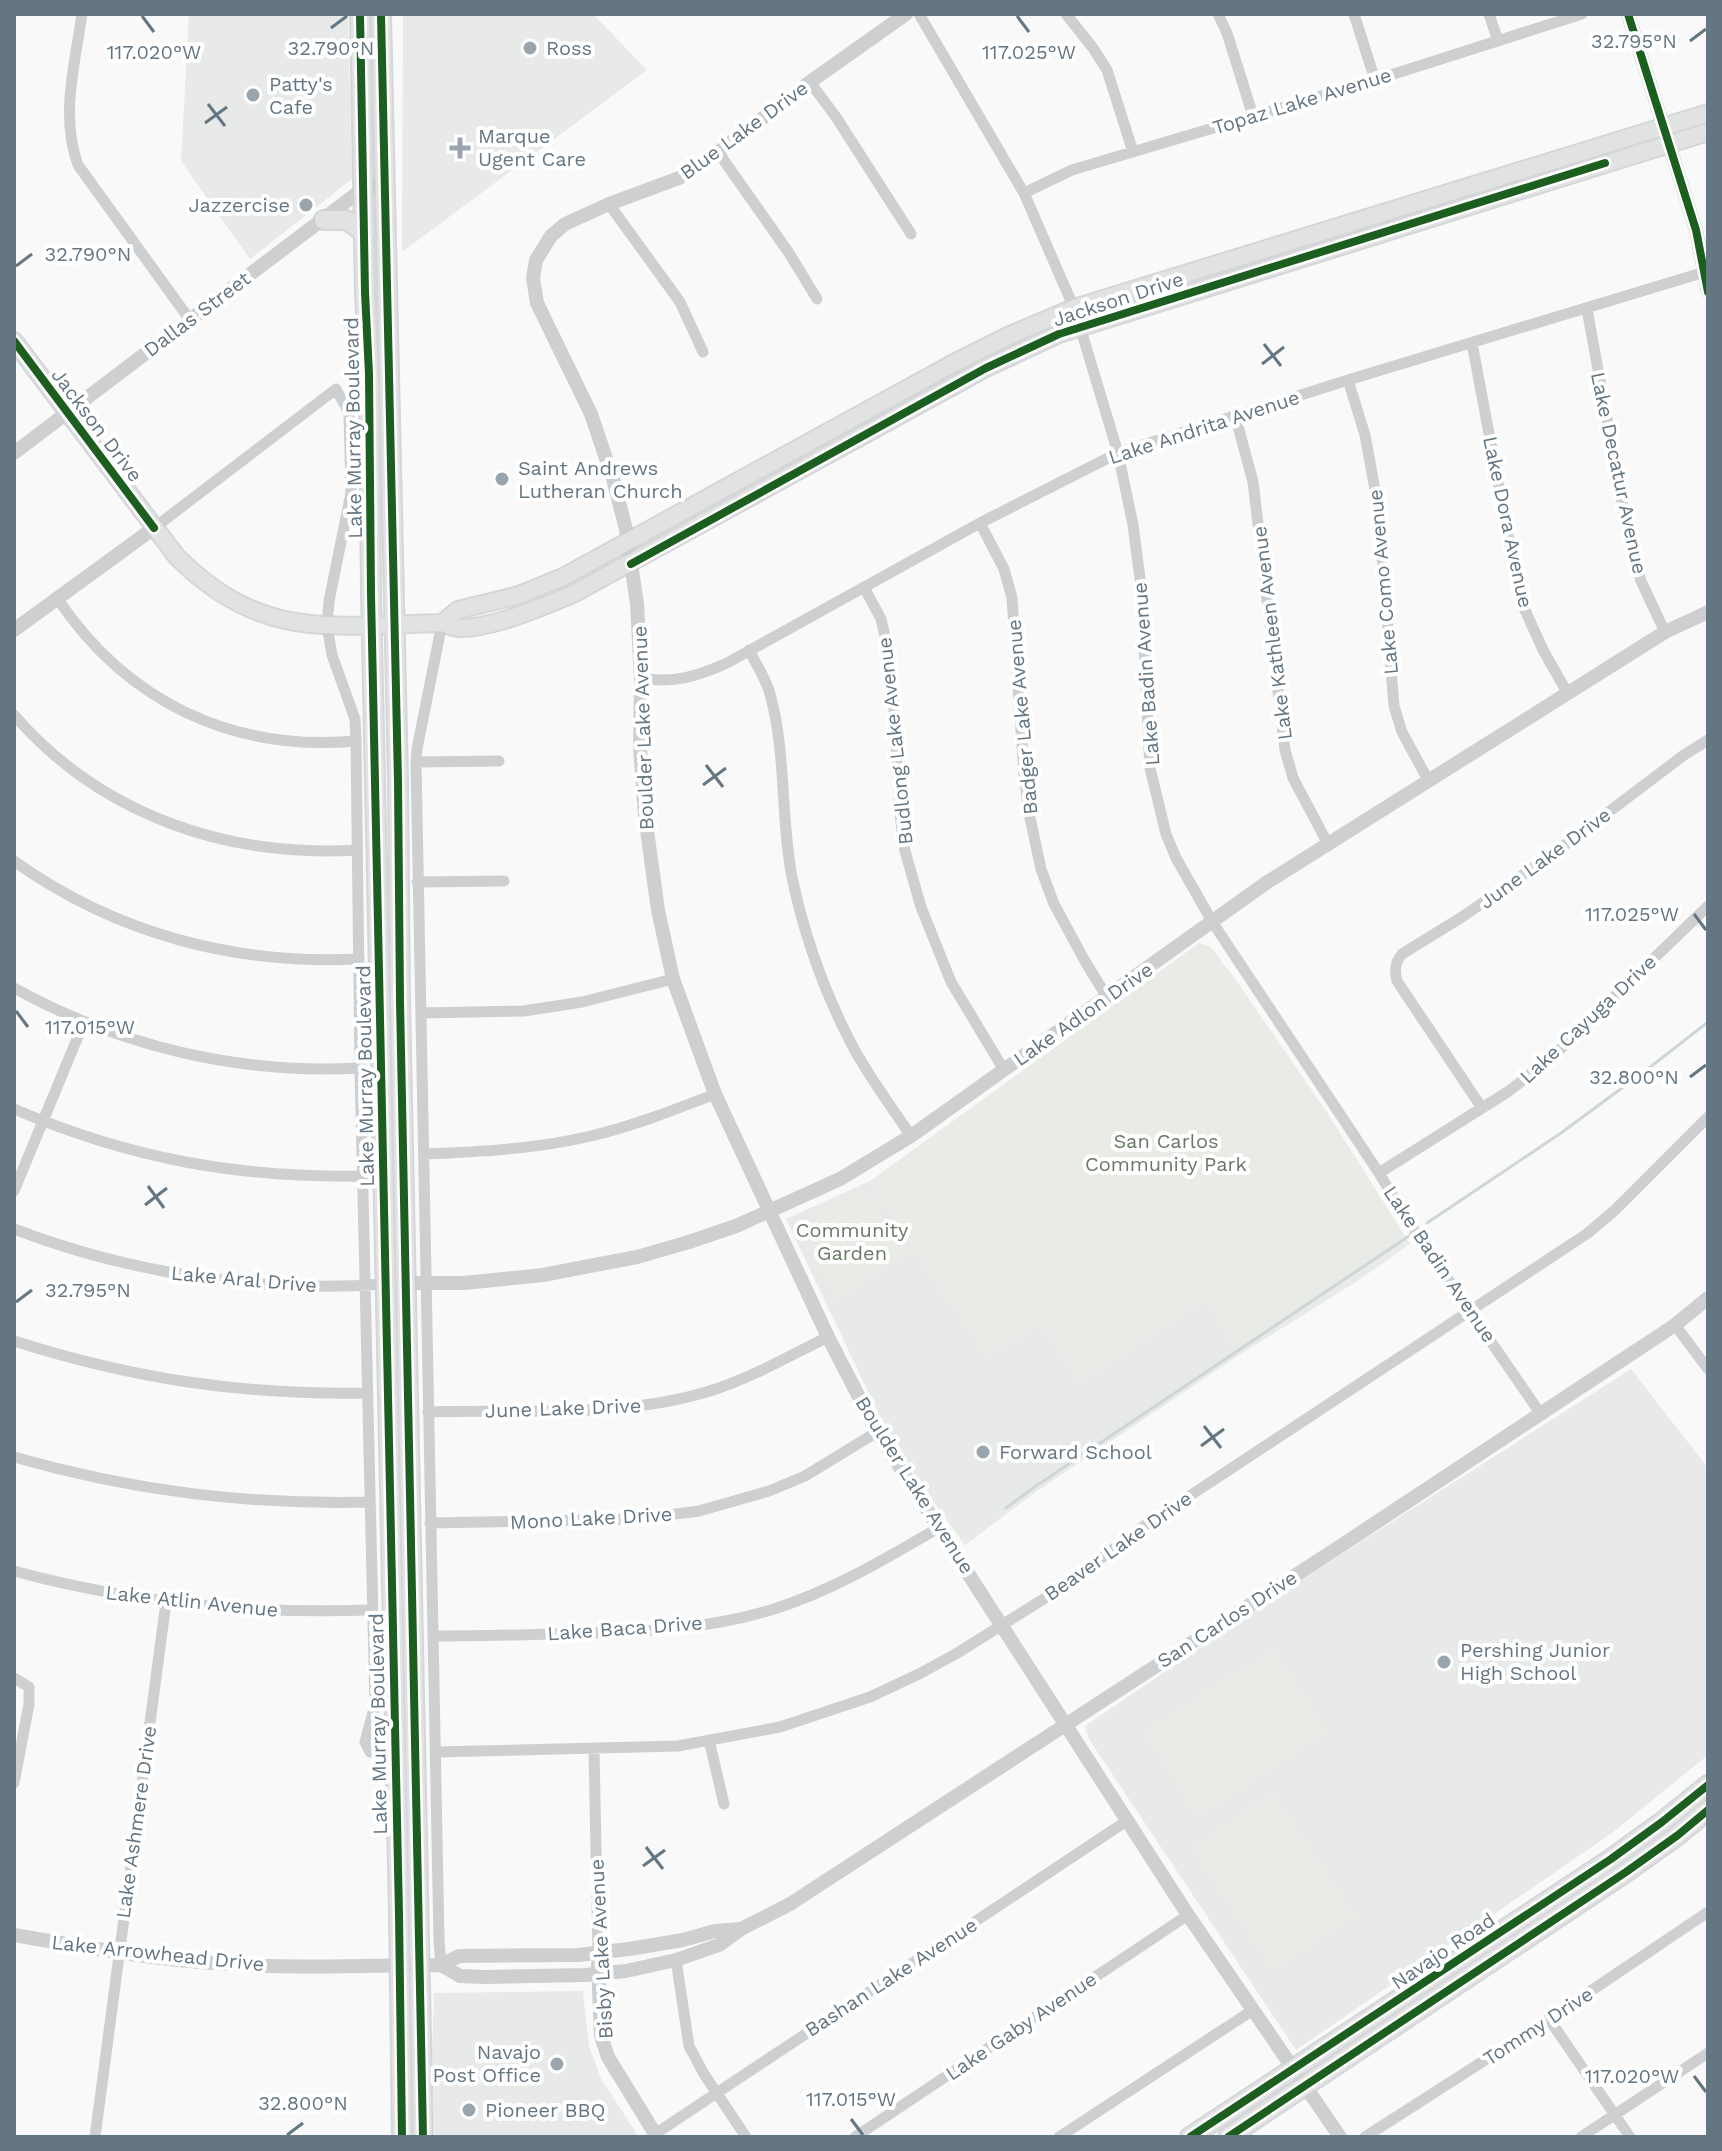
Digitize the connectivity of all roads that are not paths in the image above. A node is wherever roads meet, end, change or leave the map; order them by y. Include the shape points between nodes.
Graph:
1 (82, 14) edge
2 (360, 14) edge
3 (381, 14) edge
4 (906, 14) edge
5 (919, 14) edge
6 (1066, 14) edge
7 (1218, 14) edge
8 (1354, 14) edge
9 (1489, 14) edge
10 (1582, 14) edge
11 (1628, 14) edge
12 (1498, 41) junction
13 (1375, 80) junction
14 (810, 82) junction
15 (1708, 113) edge
16 (1253, 116) junction
17 (1664, 127) junction
18 (1708, 132) edge
19 (1670, 144) junction
20 (718, 152) junction
21 (1133, 152) junction
22 (385, 184) junction
23 (364, 188) junction
24 (1024, 193) junction
25 (609, 204) junction
26 (324, 220) junction
27 (365, 233) junction
28 (911, 234) dead end
29 (1706, 272) edge
30 (1708, 292) edge
31 (817, 299) dead end
32 (537, 303) joint
33 (1074, 308) junction
34 (1587, 309) junction
35 (190, 320) junction
36 (1080, 326) junction
37 (14, 341) edge
38 (1472, 343) junction
39 (703, 352) dead end
40 (1348, 380) junction
41 (68, 412) junction
42 (1235, 415) junction
43 (14, 453) edge
44 (1118, 453) junction
45 (980, 523) junction
46 (154, 528) junction
47 (628, 543) junction
48 (631, 564) junction
49 (864, 587) junction
50 (57, 598) junction
51 (1708, 612) edge
52 (442, 623) junction
53 (394, 624) junction
54 (373, 625) junction
55 (327, 626) junction
56 (14, 630) edge
57 (1665, 632) junction
58 (749, 650) junction
59 (641, 678) junction
60 (1568, 694) junction
61 (14, 715) edge
62 (1708, 740) edge
63 (356, 741) junction
64 (499, 761) dead end
65 (416, 762) junction
66 (1428, 780) junction
67 (1328, 844) junction
68 (357, 850) junction
69 (14, 861) edge
70 (504, 881) dead end
71 (417, 882) junction
72 (1708, 906) edge
73 (1213, 923) junction
74 (359, 959) junction
75 (673, 979) junction
76 (14, 988) edge
77 (1107, 997) junction
78 (421, 1013) junction
79 (84, 1022) junction
80 (360, 1068) junction
81 (1004, 1070) junction
82 (715, 1094) junction
83 (1482, 1108) junction
84 (14, 1109) edge
85 (1708, 1117) edge
86 (43, 1122) junction
87 (911, 1136) junction
88 (424, 1154) junction
89 (1379, 1173) junction
90 (364, 1176) junction
91 (14, 1191) edge
92 (770, 1211) junction
93 (14, 1229) edge
94 (385, 1252) junction
95 (406, 1283) junction
96 (385, 1284) junction
97 (426, 1284) junction
98 (365, 1285) junction
99 (1708, 1298) edge
100 (1470, 1310) junction
101 (407, 1314) junction
102 (1675, 1325) junction
103 (828, 1337) junction
104 (14, 1341) edge
105 (1708, 1369) edge
106 (367, 1393) junction
107 (428, 1412) junction
108 (1540, 1413) junction
109 (877, 1432) junction
110 (14, 1457) edge
111 (370, 1502) junction
112 (430, 1523) junction
113 (940, 1527) junction
114 (14, 1571) edge
115 (166, 1602) junction
116 (372, 1610) junction
117 (1003, 1624) junction
118 (433, 1636) junction
119 (14, 1678) edge
120 (1065, 1724) junction
121 (709, 1740) junction
122 (594, 1748) junction
123 (435, 1752) junction
124 (395, 1759) junction
125 (14, 1783) edge
126 (1708, 1785) edge
127 (724, 1804) dead end
128 (1708, 1810) edge
129 (1128, 1820) junction
130 (1708, 1912) edge
131 (1188, 1915) junction
132 (741, 1929) junction
133 (14, 1935) edge
134 (119, 1952) junction
135 (598, 1952) junction
136 (676, 1960) junction
137 (399, 1965) junction
138 (420, 1965) junction
139 (441, 1965) junction
140 (598, 1974) junction
141 (1253, 2010) junction
142 (1549, 2019) junction
143 (1708, 2053) edge
144 (1294, 2069) junction
145 (1305, 2086) junction
146 (716, 2092) junction
147 (1615, 2115) junction
148 (656, 2135) edge
149 (95, 2137) edge
150 (402, 2137) edge
151 (423, 2137) edge
152 (746, 2137) edge
153 (855, 2137) edge
154 (1059, 2137) edge
155 (1190, 2137) edge
156 (1228, 2137) edge
157 (1340, 2137) edge
158 (1365, 2137) edge
159 (1581, 2137) edge
160 (1630, 2137) edge

1 - 35 street via 68,106 74,155
2 - 23 main road, Lake Murray Boulevard
3 - 22 main road, Lake Murray Boulevard
4 - 14 street, Blue Lake Drive
5 - 24 street, Lake Badin Avenue
6 - 21 street via 1107,70
7 - 16 street
8 - 13 street
9 - 12 street
10 - 12 street, Topaz Lake Avenue
11 - 17 street
12 - 13 street, Topaz Lake Avenue
13 - 16 street, Topaz Lake Avenue
14 - 20 street, Blue Lake Drive
14 - 28 street
15 - 17 main road, Jackson Drive
16 - 21 street, Topaz Lake Avenue
17 - 19 street
17 - 33 main road, Jackson Drive
18 - 19 main road, Jackson Drive
19 - 29 street
19 - 36 main road, Jackson Drive
20 - 25 street, Blue Lake Drive via 679,178
20 - 31 street
21 - 24 street, Topaz Lake Avenue via 1072,170
22 - 23 street, Dallas Street
22 - 53 main road, Lake Murray Boulevard
23 - 26 street, Dallas Street
23 - 27 main road, Lake Murray Boulevard
24 - 33 street, Lake Badin Avenue
25 - 32 street, Blue Lake Drive via 565,224 545,243 534,269
25 - 39 street via 680,302
26 - 27 main road via 346,220
26 - 35 street, Dallas Street
27 - 54 main road, Lake Murray Boulevard
29 - 30 street
29 - 34 street, Lake Andrita Avenue
32 - 47 street, Boulder Lake Avenue via 591,414
33 - 36 street, Lake Badin Avenue
33 - 47 main road, Jackson Drive via 952,364
34 - 38 street, Lake Andrita Avenue
34 - 57 street, Lake Decatur Avenue via 1627,529 1641,581
35 - 41 street, Dallas Street
36 - 44 street, Lake Badin Avenue
36 - 48 main road, Jackson Drive via 986,368
37 - 41 main road, Jackson Drive
38 - 40 street, Lake Andrita Avenue
38 - 60 street, Lake Dora Avenue via 1520,599
40 - 42 street, Lake Andrita Avenue
40 - 66 street, Lake Como Avenue via 1378,506 1394,706
41 - 43 street, Dallas Street
41 - 46 main road, Jackson Drive
42 - 44 street, Lake Andrita Avenue
42 - 67 street, Lake Kathleen Avenue via 1253,482 1285,750 1293,778
44 - 45 street, Lake Andrita Avenue
44 - 73 street, Lake Badin Avenue via 1141,586 1150,768 1166,834
45 - 49 street, Lake Andrita Avenue
45 - 77 street, Badger Lake Avenue via 1004,569 1012,598 1024,774 1041,869 1054,904
46 - 50 street
46 - 55 main road, Jackson Drive via 191,571 229,600 273,619
46 - 55 street, Lake Murray Boulevard via 336,389 349,413 351,493
47 - 48 street, Boulder Lake Avenue
47 - 52 main road, Jackson Drive via 533,591 458,610
48 - 52 main road, Jackson Drive via 573,594 494,622 458,628
48 - 59 street, Boulder Lake Avenue
49 - 58 street, Lake Andrita Avenue
49 - 81 street, Budlong Lake Avenue via 881,619 891,662 901,823 921,907 951,982
50 - 56 street
50 - 63 street via 109,661 176,708 253,736 305,743
51 - 57 street, Lake Adlon Drive
52 - 53 main road, Jackson Drive
52 - 65 street
53 - 54 main road, Jackson Drive
53 - 95 main road, Lake Murray Boulevard
54 - 55 main road, Jackson Drive
54 - 94 main road, Lake Murray Boulevard
55 - 63 street, Lake Murray Boulevard via 355,719
57 - 60 street, Lake Adlon Drive
58 - 59 street, Lake Andrita Avenue via 689,678
58 - 87 street via 770,690 793,882 809,941 851,1044
59 - 75 street, Boulder Lake Avenue via 640,747 649,855
60 - 66 street, Lake Adlon Drive
61 - 68 street via 78,773 166,822 260,847
62 - 83 street, June Lake Drive via 1397,960 1397,981
63 - 68 street, Lake Murray Boulevard
64 - 65 street
65 - 71 street
66 - 67 street, Lake Adlon Drive
67 - 73 street, Lake Adlon Drive
68 - 74 street, Lake Murray Boulevard
69 - 74 street via 100,911 174,940 279,959
70 - 71 street
71 - 78 street
72 - 83 street, Lake Cayuga Drive via 1551,1058
73 - 77 street, Lake Adlon Drive
73 - 89 street, Lake Badin Avenue
74 - 80 street, Lake Murray Boulevard
75 - 78 street via 524,1011
75 - 82 street, Boulder Lake Avenue
76 - 79 street
77 - 81 street, Lake Adlon Drive
78 - 88 street
79 - 80 street via 165,1049 223,1061
79 - 86 street
80 - 90 street, Lake Murray Boulevard
81 - 87 street, Lake Adlon Drive
82 - 88 street via 592,1136 547,1145
82 - 92 street, Boulder Lake Avenue
83 - 89 street, Lake Cayuga Drive
84 - 86 street
85 - 100 street, Beaver Lake Drive via 1588,1233
86 - 90 street via 199,1166 274,1175
86 - 91 street
87 - 92 street, Lake Adlon Drive via 840,1179
88 - 97 street
89 - 100 street, Lake Badin Avenue
90 - 98 street, Lake Murray Boulevard
92 - 97 street, Lake Adlon Drive via 681,1245 605,1264 543,1275
92 - 103 street, Boulder Lake Avenue
93 - 98 street, Lake Aral Drive via 97,1257 186,1276 274,1285
94 - 95 main road
94 - 96 main road, Lake Murray Boulevard
95 - 97 street, Lake Adlon Drive
95 - 101 main road, Lake Murray Boulevard
96 - 98 street, Lake Aral Drive
96 - 101 main road
96 - 124 main road, Lake Murray Boulevard
97 - 107 street
98 - 106 street, Lake Murray Boulevard
99 - 102 street, San Carlos Drive
100 - 108 street, Lake Badin Avenue
100 - 117 street, Beaver Lake Drive
101 - 138 main road, Lake Murray Boulevard
102 - 105 street
102 - 108 street, San Carlos Drive
103 - 107 street, June Lake Drive via 738,1381 661,1403 613,1409
103 - 109 street, Boulder Lake Avenue
104 - 106 street via 105,1368 179,1382 280,1393
106 - 111 street, Lake Murray Boulevard
107 - 112 street
108 - 120 street, San Carlos Drive
109 - 112 street, Mono Lake Drive via 805,1476 699,1511 636,1519
109 - 113 street, Boulder Lake Avenue
110 - 111 street via 179,1493
111 - 116 street, Lake Murray Boulevard
112 - 118 street
113 - 117 street, Boulder Lake Avenue
113 - 118 street, Lake Baca Drive via 830,1588 749,1616 628,1632
114 - 115 street, Lake Atlin Avenue
115 - 116 street, Lake Atlin Avenue via 262,1610
115 - 134 street, Lake Ashmere Drive
116 - 124 street, Lake Murray Boulevard via 375,1705 365,1742 370,1752
117 - 120 street, Boulder Lake Avenue
117 - 121 street, Beaver Lake Drive via 870,1697 780,1727
118 - 123 street
119 - 125 street via 29,1687
120 - 129 street, Boulder Lake Avenue
120 - 132 street, San Carlos Drive via 790,1904
121 - 122 street, Beaver Lake Drive
121 - 127 street
122 - 123 street, Beaver Lake Drive
122 - 135 street, Bisby Lake Avenue
123 - 139 street
124 - 137 main road, Lake Murray Boulevard
126 - 144 main road, Navajo Road via 1611,1859
128 - 145 main road, Navajo Road via 1626,1872
129 - 131 street, Boulder Lake Avenue
129 - 146 street, Bashan Lake Avenue
130 - 142 street, Tommy Drive
131 - 141 street, Boulder Lake Avenue
131 - 153 street, Lake Gaby Avenue
132 - 135 street, San Carlos Drive
132 - 136 street, San Carlos Drive via 719,1945
133 - 134 street, Lake Arrowhead Drive
134 - 137 street, Lake Arrowhead Drive via 225,1964
134 - 149 street, Lake Ashmere Drive
135 - 139 street, San Carlos Drive via 459,1956
135 - 140 street, Bisby Lake Avenue
136 - 140 street, San Carlos Drive
136 - 146 street via 689,2046
137 - 138 street, San Carlos Drive
137 - 150 main road, Lake Murray Boulevard
138 - 139 street, San Carlos Drive
138 - 151 main road, Lake Murray Boulevard
139 - 140 street, San Carlos Drive via 460,1976
140 - 148 street, Bisby Lake Avenue via 601,2036 608,2057
141 - 144 street, Boulder Lake Avenue
141 - 154 street
142 - 147 street
142 - 158 street, Tommy Drive
143 - 147 street
144 - 145 street, Boulder Lake Avenue
144 - 155 main road, Navajo Road
145 - 156 main road, Navajo Road
145 - 157 street, Boulder Lake Avenue
146 - 148 street, Bashan Lake Avenue
146 - 152 street
147 - 159 street
147 - 160 street

